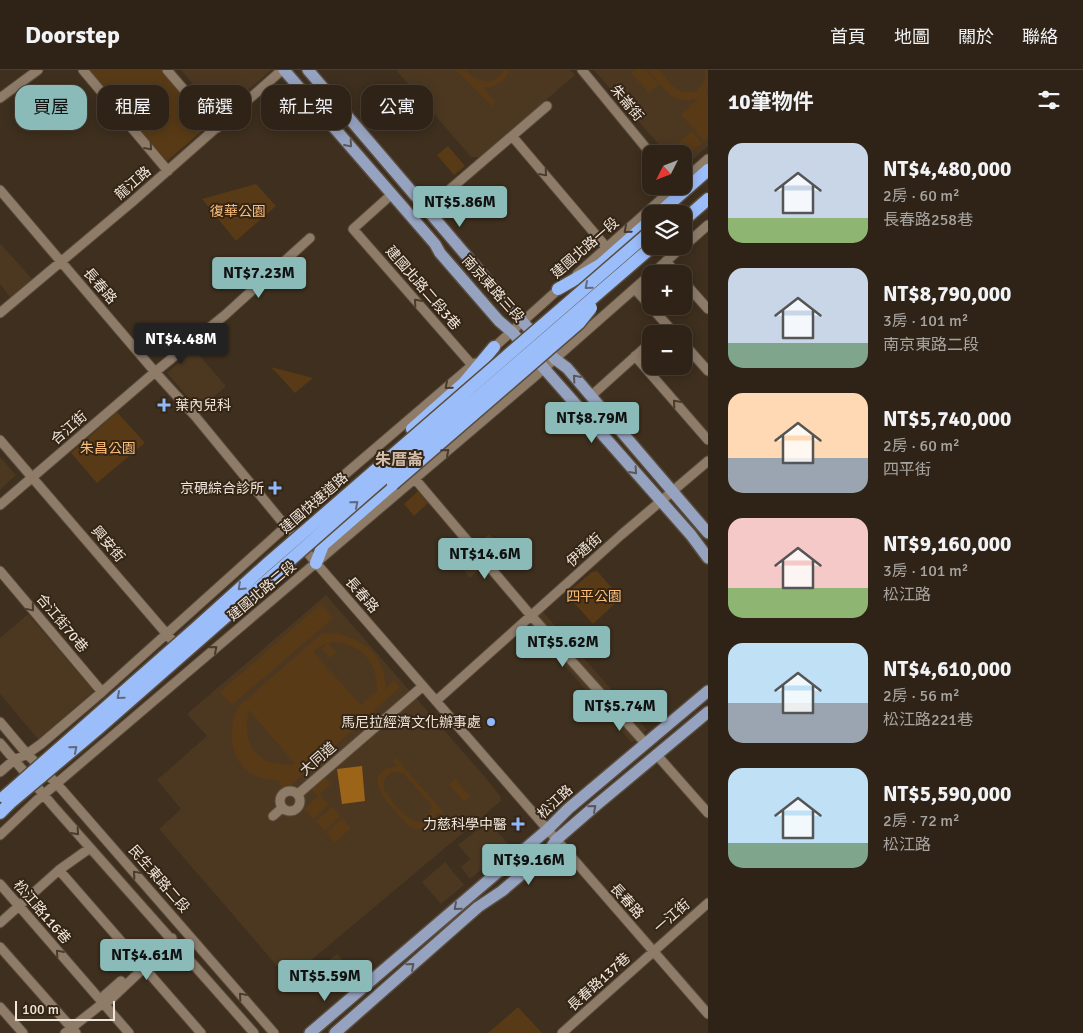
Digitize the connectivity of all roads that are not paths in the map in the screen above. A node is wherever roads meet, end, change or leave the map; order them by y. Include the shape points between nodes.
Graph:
1 (38, 70) edge
2 (83, 70) edge
3 (167, 70) edge
4 (283, 70) edge
5 (308, 70) edge
6 (582, 70) edge
7 (180, 85) edge
8 (0, 98) edge
9 (251, 98) edge
10 (547, 106) dead end
11 (215, 130) edge
12 (512, 136) junction
13 (644, 145) edge
14 (708, 159) edge
15 (708, 170) edge
16 (168, 171) junction
17 (692, 173) edge
18 (708, 181) edge
19 (0, 190) edge
20 (392, 194) junction
21 (666, 195) edge
22 (708, 198) edge
23 (668, 205) edge
24 (681, 205) edge
25 (427, 209) junction
26 (692, 213) edge
27 (642, 228) edge
28 (707, 228) edge
29 (310, 238) dead end
30 (642, 239) edge
31 (692, 239) edge
32 (607, 248) junction
33 (643, 255) edge
34 (673, 255) edge
35 (60, 261) junction
36 (666, 261) junction
37 (662, 265) edge
38 (669, 265) edge
39 (617, 278) junction
40 (642, 283) edge
41 (558, 289) junction
42 (635, 289) junction
43 (692, 291) edge
44 (708, 309) edge
45 (0, 313) edge
46 (523, 322) junction
47 (667, 325) edge
48 (512, 332) junction
49 (494, 348) junction
50 (642, 350) edge
51 (692, 353) edge
52 (635, 356) junction
53 (555, 359) junction
54 (472, 365) junction
55 (543, 369) junction
56 (708, 371) edge
57 (155, 372) junction
58 (591, 396) junction
59 (0, 440) edge
60 (708, 440) edge
61 (708, 461) edge
62 (33, 477) junction
63 (415, 479) junction
64 (672, 492) junction
65 (661, 502) junction
66 (0, 505) edge
67 (287, 526) junction
68 (708, 533) edge
69 (708, 558) edge
70 (316, 563) junction
71 (267, 564) junction
72 (0, 571) edge
73 (532, 615) junction
74 (167, 634) junction
75 (194, 666) junction
76 (423, 686) junction
77 (708, 691) edge
78 (102, 692) junction
79 (436, 701) junction
80 (708, 712) edge
81 (0, 722) edge
82 (0, 743) edge
83 (646, 744) junction
84 (28, 754) junction
85 (656, 754) junction
86 (14, 760) junction
87 (0, 772) edge
88 (58, 784) junction
89 (44, 795) junction
90 (4, 800) edge
91 (0, 812) edge
92 (708, 813) edge
93 (273, 816) dead end
94 (547, 830) junction
95 (0, 835) edge
96 (556, 840) junction
97 (90, 848) junction
98 (59, 870) junction
99 (0, 884) edge
100 (708, 903) edge
101 (18, 906) junction
102 (0, 923) edge
103 (172, 938) junction
104 (0, 947) edge
105 (654, 951) junction
106 (142, 965) junction
107 (103, 1003) junction
108 (0, 1007) edge
109 (708, 1014) edge
110 (71, 1031) edge
111 (23, 1033) edge
112 (129, 1033) edge
113 (201, 1033) edge
114 (254, 1033) edge
115 (274, 1033) edge
116 (310, 1033) edge
117 (335, 1033) edge
118 (562, 1033) edge

1 - 8 street
2 -> 16 street
3 - 7 street
4 - 9 street, 龍江路
4 -> 20 main road, 南京東路三段
5 - 25 main road, 南京東路三段
6 - 13 street, 朱崙街
10 - 12 street
11 - 16 street, 龍江路
12 - 25 street
12 -> 32 street
14 - 17 street
15 - 23 highway
16 - 35 street, 龍江路
18 - 24 highway
19 - 35 street, 長春路
20 - 48 main road, 南京東路三段 via 498,321
54 -> 20 street, 建國北路二段3巷 via 354,229
21 -> 32 street, 建國北路一段
22 - 26 highway
25 - 46 main road, 南京東路三段
27 - 41 highway via 600,265
28 - 31 street
29 - 57 street, 合江街 via 225,315
30 -> 71 highway, 建國快速道路, bridge
32 - 41 street, 建國北路一段
33 - 39 highway, 建國快速道路, bridge
34 - 36 street
35 - 45 street, 龍江路
35 - 57 street, 長春路
36 - 37 street
36 - 38 street
39 - 70 highway, bridge via 579,323 323,545
90 -> 39 highway, 建國快速道路, bridge via 99,728
40 - 42 street
41 - 46 street, 建國北路一段
42 - 47 street
42 - 53 street
43 - 44 street
46 - 48 street, 建國北路一段
46 - 53 main road, 南京東路三段
48 - 49 street
48 - 55 main road, 南京東路三段
49 - 54 street
49 - 71 highway, bridge via 464,383 290,536
50 - 52 street
51 - 56 street
52 - 58 street
60 -> 52 street
53 - 55 street
58 -> 53 main road, 南京東路三段
54 -> 67 street
63 -> 55 street, 建國北路二段
55 -> 65 main road, 南京東路三段
57 - 62 street, 合江街
57 - 67 street, 長春路
58 - 64 main road, 南京東路三段
59 - 62 street, 興安街
61 - 64 street, 伊通街
62 - 66 street, 合江街
62 - 74 street, 興安街
63 - 70 street, 建國北路二段
63 - 73 street
64 - 65 street, 伊通街
64 - 68 main road, 南京東路三段
65 - 69 main road, 南京東路三段
65 - 73 street, 伊通街
67 - 70 street, 長春路
67 - 74 street
75 -> 70 street, 建國北路二段
70 - 76 street, 長春路
71 -> 90 highway, 建國快速道路, bridge
72 -> 78 street, 合江街70巷
73 - 79 street, 伊通街
73 - 83 street
74 - 75 street, 興安街
74 - 78 street
75 - 88 street, 建國北路二段
76 - 79 street, 長春路
76 - 93 street, 大同道 via 298,794 287,792 280,797 279,806 282,808
77 - 83 main road, 松江路
78 - 84 street
79 - 94 street, 長春路
80 - 85 main road, 松江路
81 - 84 street, 民生東路二段
82 - 86 street
83 - 94 main road, 松江路
84 - 86 street
84 - 88 street, 民生東路二段
85 - 92 street
96 -> 85 main road, 松江路
86 - 87 street
86 - 89 street
88 - 89 street, 建國北路二段
115 -> 88 street, 民生東路二段
89 - 95 street, 建國北路二段
89 -> 97 street
90 - 91 highway
94 - 96 street, 長春路
94 -> 116 main road, 松江路
96 - 105 street, 長春路
117 -> 96 main road, 松江路 via 478,907 549,851
97 - 98 street
97 - 103 street
98 - 101 street
98 - 106 street
99 - 101 street, 松江路116巷
100 - 105 street, 一江街
101 - 102 street
107 -> 101 street, 松江路116巷
103 - 106 street via 166,947
103 - 114 street
104 - 110 street
105 - 109 street, 長春路
105 - 118 street, 長春路137巷
106 - 107 street via 110,1000
106 - 113 street
107 - 110 street
107 - 112 street, 松江路116巷
108 - 111 street

